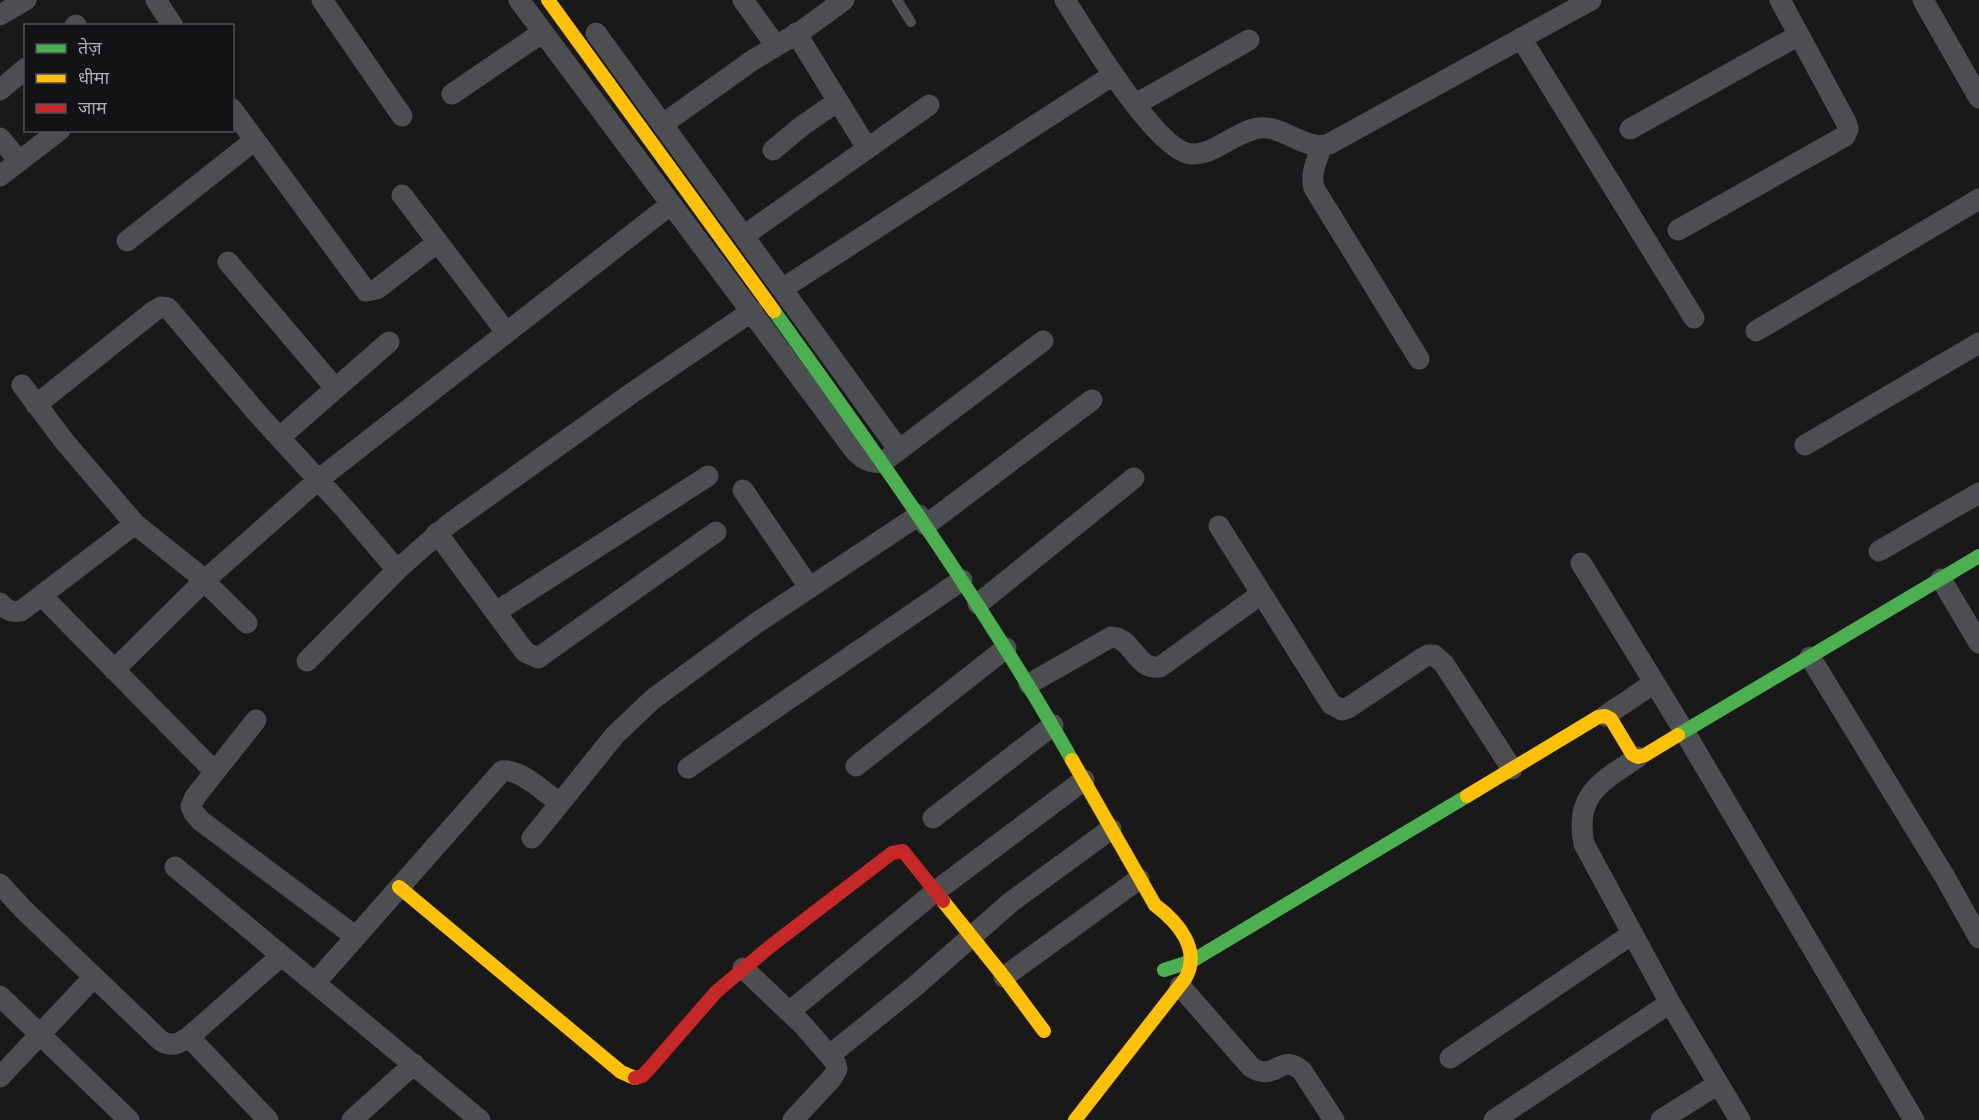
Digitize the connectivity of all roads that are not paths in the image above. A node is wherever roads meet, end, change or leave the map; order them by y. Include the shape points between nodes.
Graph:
1 (26, 0) edge
2 (156, 0) edge
3 (322, 0) edge
4 (519, 0) edge
5 (548, 0) edge
6 (743, 0) edge
7 (844, 0) edge
8 (897, 0) edge
9 (1065, 0) edge
10 (1591, 0) edge
11 (1780, 0) edge
12 (1923, 0) edge
13 (0, 15) edge
14 (911, 22) dead end
15 (172, 24) edge
16 (543, 32) junction
17 (596, 33) dead end
18 (796, 33) junction
19 (1799, 35) junction
20 (1521, 38) junction
21 (1249, 40) dead end
22 (776, 46) junction
23 (24, 70) edge
24 (1113, 75) junction
25 (0, 90) edge
26 (452, 94) dead end
27 (1979, 98) edge
28 (838, 101) junction
29 (1136, 104) junction
30 (929, 105) dead end
31 (234, 112) edge
32 (402, 116) dead end
33 (663, 124) junction
34 (1630, 129) dead end
35 (57, 132) edge
36 (0, 138) edge
37 (255, 140) junction
38 (1322, 146) junction
39 (867, 148) junction
40 (773, 150) dead end
41 (19, 161) junction
42 (0, 176) edge
43 (402, 195) dead end
44 (1979, 199) edge
45 (670, 205) junction
46 (1678, 230) dead end
47 (745, 235) junction
48 (127, 241) dead end
49 (438, 242) junction
50 (228, 262) dead end
51 (782, 289) junction
52 (752, 311) junction
53 (1694, 318) dead end
54 (1756, 331) dead end
55 (506, 332) junction
56 (1042, 341) dead end
57 (389, 342) dead end
58 (1979, 343) edge
59 (1419, 358) dead end
60 (22, 385) dead end
61 (335, 387) junction
62 (1092, 400) dead end
63 (36, 405) junction
64 (280, 437) junction
65 (1805, 445) dead end
66 (891, 456) junction
67 (708, 476) dead end
68 (1134, 478) dead end
69 (318, 480) junction
70 (743, 490) dead end
71 (1979, 493) edge
72 (922, 520) junction
73 (135, 524) junction
74 (1219, 526) dead end
75 (716, 532) dead end
76 (437, 533) junction
77 (1879, 551) dead end
78 (1979, 556) edge
79 (1581, 563) dead end
80 (396, 570) junction
81 (1941, 579) junction
82 (962, 580) junction
83 (204, 581) junction
84 (809, 587) junction
85 (1261, 594) junction
86 (42, 596) junction
87 (0, 603) edge
88 (978, 604) junction
89 (496, 612) junction
90 (247, 623) dead end
91 (1979, 644) edge
92 (1006, 648) junction
93 (1810, 657) junction
94 (307, 661) dead end
95 (114, 670) junction
96 (1654, 683) junction
97 (1029, 684) junction
98 (1605, 716) junction
99 (1675, 717) junction
100 (255, 720) dead end
101 (1053, 725) junction
102 (1627, 745) junction
103 (856, 766) dead end
104 (688, 768) dead end
105 (1512, 769) junction
106 (215, 772) junction
107 (1084, 780) junction
108 (559, 803) junction
109 (933, 818) dead end
110 (1111, 829) junction
111 (532, 838) dead end
112 (176, 867) dead end
113 (1139, 879) junction
114 (0, 884) edge
115 (399, 887) junction
116 (936, 891) junction
117 (1155, 905) junction
118 (1155, 921) dead end
119 (1632, 934) junction
120 (971, 936) junction
121 (356, 937) junction
122 (1979, 938) edge
123 (282, 956) junction
124 (1192, 961) junction
125 (743, 968) junction
126 (94, 977) junction
127 (1004, 977) junction
128 (1156, 982) dead end
129 (315, 983) junction
130 (1180, 986) junction
131 (0, 996) edge
132 (1670, 1003) junction
133 (789, 1012) junction
134 (1044, 1032) dead end
135 (39, 1035) junction
136 (189, 1037) junction
137 (830, 1055) junction
138 (1450, 1058) dead end
139 (414, 1064) junction
140 (0, 1077) edge
141 (1718, 1084) junction
142 (129, 1120) edge
143 (268, 1120) edge
144 (352, 1120) edge
145 (480, 1120) edge
146 (793, 1120) edge
147 (1075, 1120) edge
148 (1334, 1120) edge
149 (1494, 1120) edge
150 (1661, 1120) edge
151 (1740, 1120) edge
152 (1914, 1120) edge

1 - 13 street
2 - 15 street
3 - 32 street
4 - 16 street
5 - 66 street via 862,429
6 - 22 street
7 - 18 street
8 - 14 lane
9 - 24 street
10 - 20 street
11 - 19 street
12 - 27 street
16 - 26 street
16 - 45 street
17 - 33 street
18 - 22 street
18 - 28 street
19 - 34 street
19 - 46 street via 1846,122 1845,136
20 - 38 street
20 - 53 street
21 - 29 street
22 - 33 street
23 - 25 street
24 - 29 street
24 - 51 street
28 - 39 street
28 - 40 street
29 - 38 street via 1157,131 1180,151 1192,154 1261,128
30 - 39 street
31 - 37 street
33 - 47 street
35 - 41 street
36 - 41 street
37 - 48 street
37 - 49 street via 366,291 377,289
38 - 59 street via 1313,171 1314,188
39 - 47 street
41 - 42 street
43 - 49 street
44 - 54 street
45 - 52 street
45 - 55 street
47 - 51 street
49 - 55 street
50 - 61 street
51 - 66 street
52 - 66 street via 855,451 873,463
52 - 76 street
55 - 69 street
56 - 66 street
57 - 61 street
58 - 65 street
60 - 63 street
61 - 64 street
62 - 72 street
63 - 64 street via 161,307 168,308
63 - 73 street
64 - 69 street
66 - 72 street
67 - 89 street
68 - 88 street
69 - 80 street
69 - 83 street
70 - 84 street
71 - 77 street
72 - 82 street
72 - 84 street
73 - 83 street
73 - 86 street
74 - 85 street
75 - 89 street via 538,658 525,652
76 - 80 street
76 - 89 street
78 - 81 street
79 - 96 street
80 - 94 street
81 - 91 street
81 - 93 street
82 - 88 street
82 - 104 street
83 - 90 street
83 - 95 street
84 - 108 street via 635,714
85 - 97 street via 1160,667 1146,666 1122,640 1111,637
85 - 105 street via 1336,708 1348,708 1420,659 1434,655 1444,664
86 - 87 street via 15,613
86 - 95 street
88 - 92 street
92 - 97 street
92 - 103 street
93 - 99 street
93 - 122 street
95 - 106 street
96 - 98 street
96 - 99 street
97 - 101 street
98 - 102 street
98 - 105 street
99 - 102 street
99 - 152 street
100 - 106 street
101 - 107 street
101 - 109 street
102 - 119 street via 1586,800 1580,826 1584,844
105 - 124 street
106 - 121 street via 195,797 194,813
107 - 110 street
107 - 116 street
108 - 111 street
108 - 115 street via 517,772 502,771
110 - 113 street
110 - 120 street
112 - 123 street
113 - 117 street
113 - 127 street
114 - 126 street
115 - 121 street
115 - 125 street via 627,1077 636,1079 649,1069 716,992
116 - 120 street
116 - 125 street via 908,856 898,851
116 - 133 street
117 - 118 street
117 - 124 street via 1171,917
119 - 132 street
119 - 138 street
120 - 127 street
120 - 137 street
121 - 129 street
123 - 129 street
123 - 136 street
124 - 128 street via 1167,963
124 - 130 street
125 - 133 street
126 - 135 street
126 - 136 street via 161,1041 177,1044
127 - 134 street
129 - 139 street
130 - 147 street
130 - 148 street via 1251,1067 1268,1073 1287,1063 1302,1071
131 - 135 street
132 - 141 street
132 - 149 street
133 - 137 street
135 - 140 street
135 - 142 street
136 - 143 street
137 - 146 street via 837,1069 832,1078
139 - 144 street
139 - 145 street
141 - 150 street
141 - 151 street

